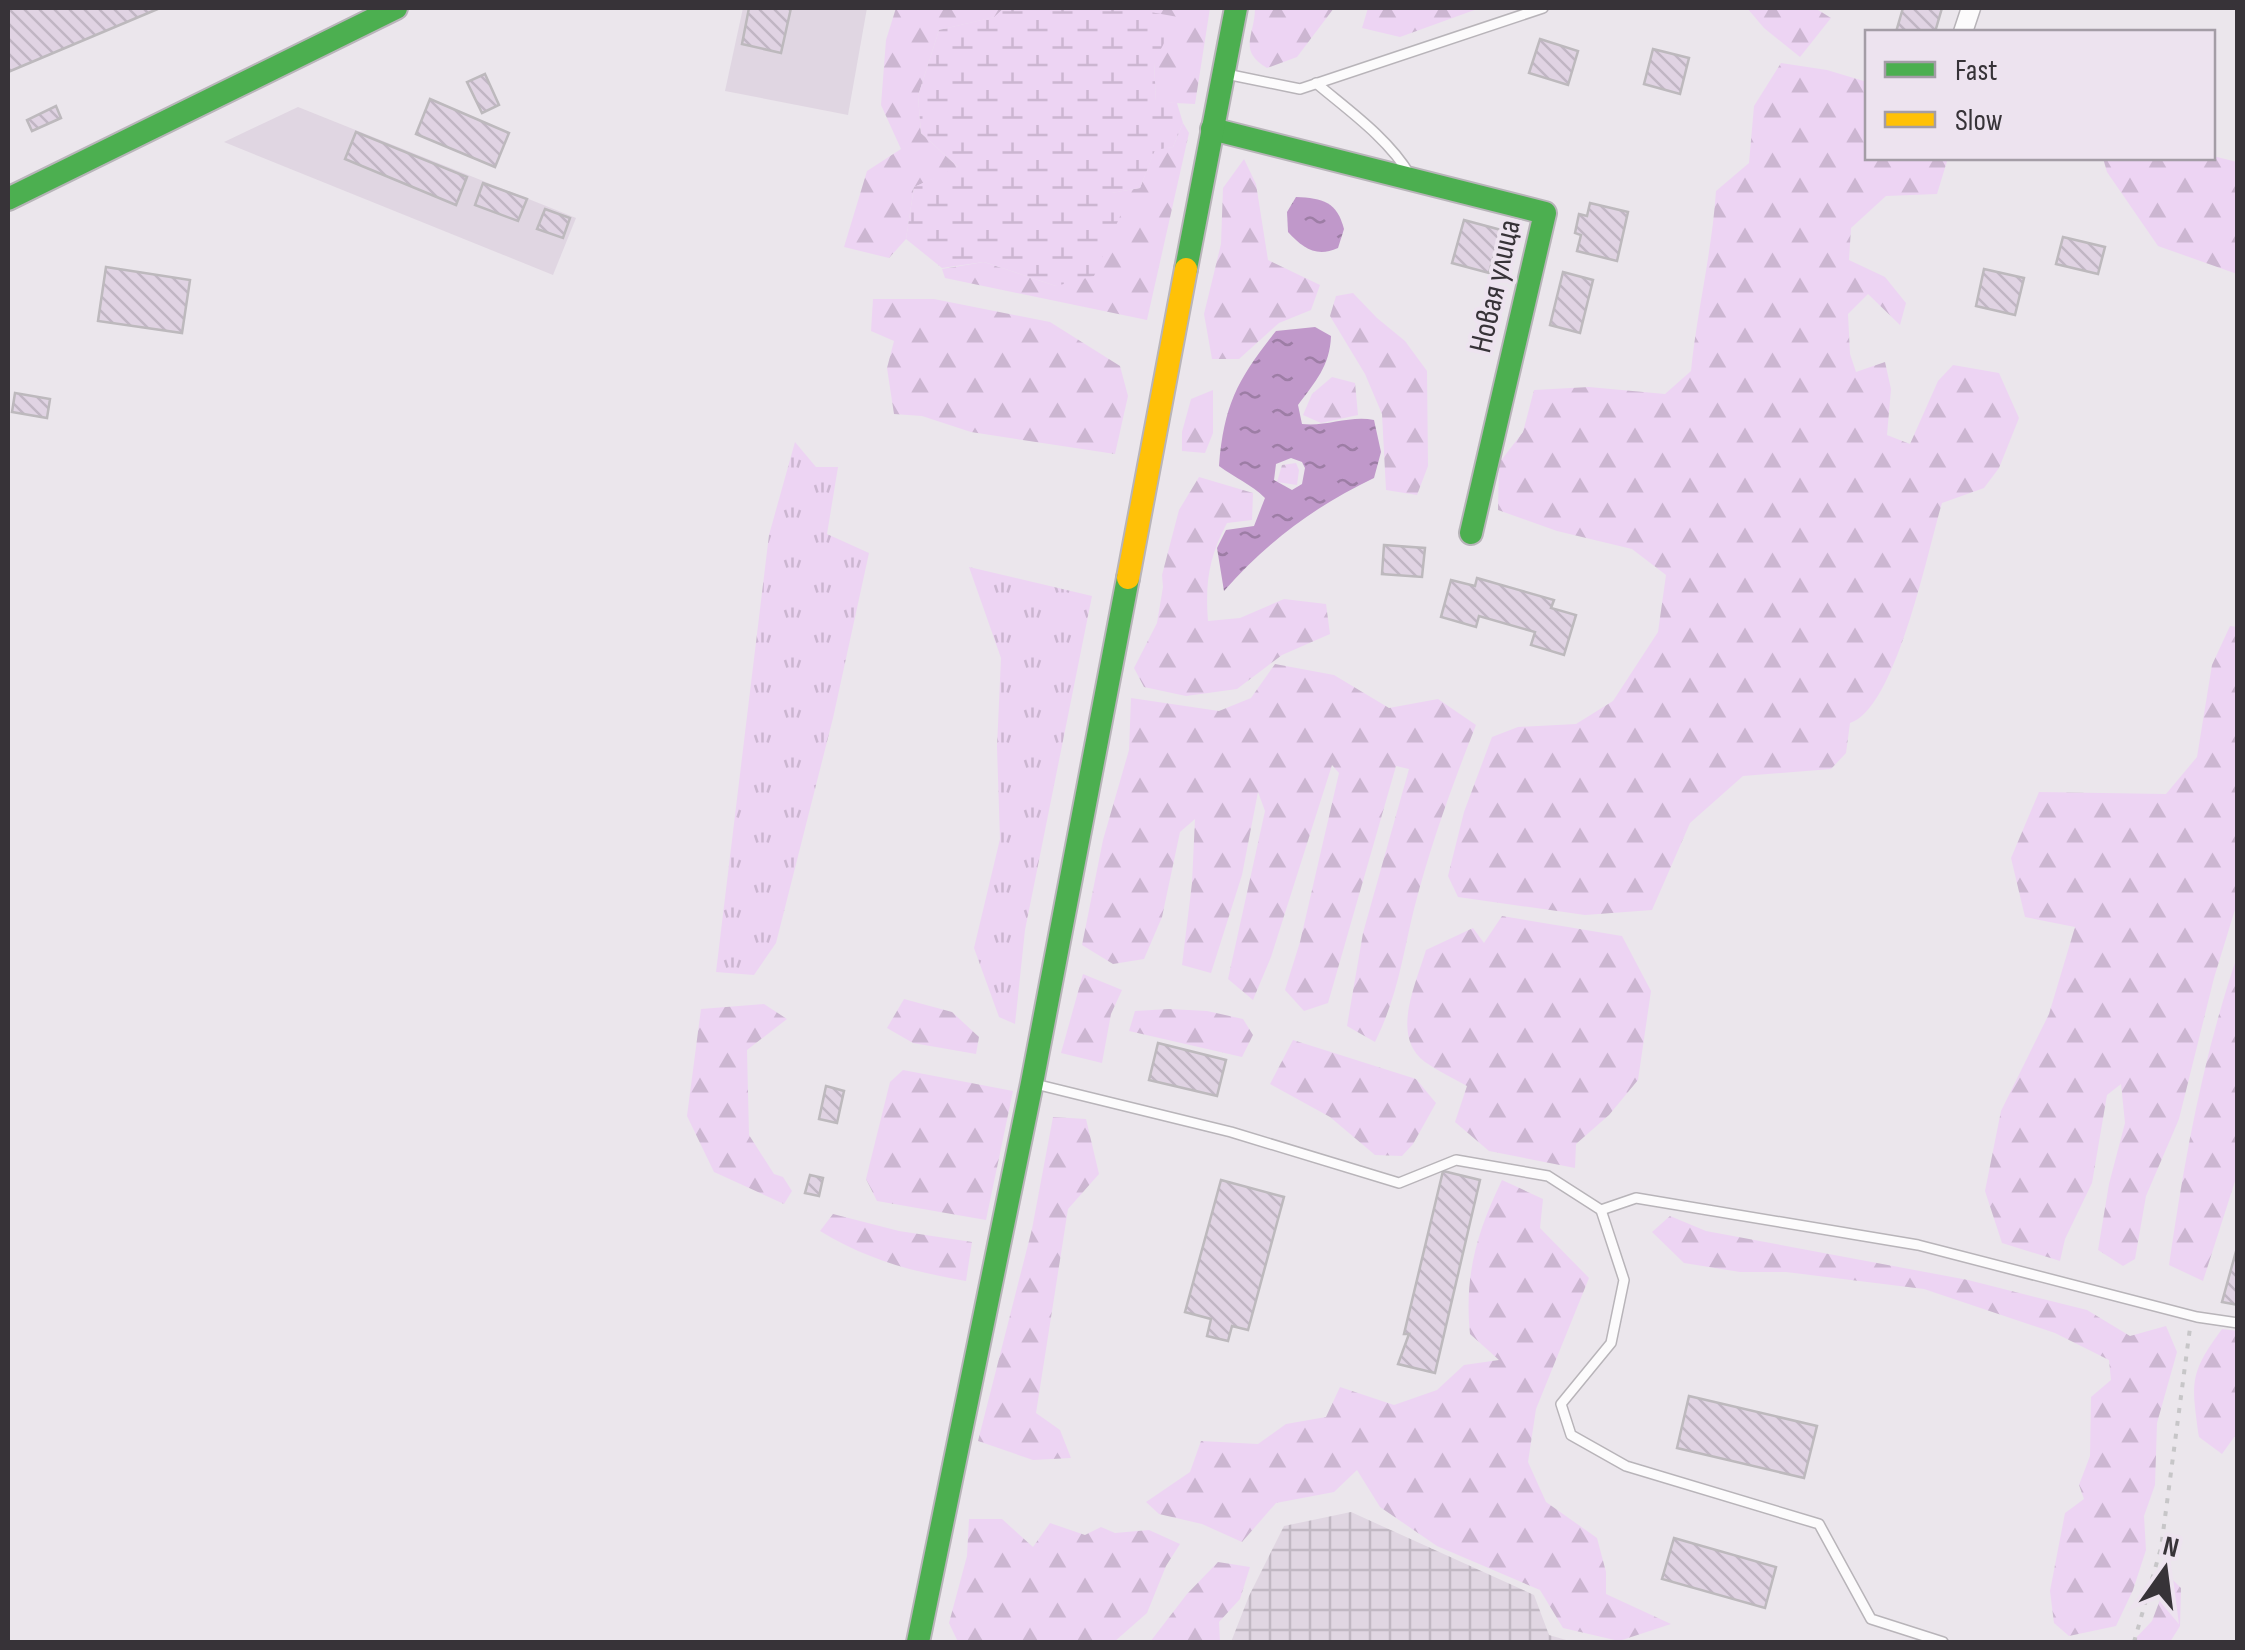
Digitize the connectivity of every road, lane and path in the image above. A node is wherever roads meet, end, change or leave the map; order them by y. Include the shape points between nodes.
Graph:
1 (396, 8) edge
2 (1236, 8) edge
3 (1543, 8) edge
4 (1223, 73) junction
5 (1316, 82) junction
6 (1212, 128) junction
7 (1411, 177) junction
8 (8, 199) edge
9 (1471, 533) dead end
10 (1032, 1083) junction
11 (1601, 1210) junction
12 (2196, 1317) junction
13 (2238, 1323) edge
14 (918, 1642) edge
15 (1944, 1642) edge
16 (2134, 1642) edge

1 - 8 street
2 - 4 street
3 - 5 lane
4 - 5 lane via 1300,89
4 - 6 street
5 - 7 lane
6 - 7 street, Новая улица
6 - 10 street
7 - 9 street, Новая улица via 1545,213
10 - 11 lane via 1231,1132 1399,1183 1456,1160 1548,1176
10 - 14 street
11 - 12 lane via 1636,1198 1918,1244
11 - 15 lane via 1624,1280 1611,1343 1562,1404 1572,1435 1626,1466 1819,1524 1871,1619
12 - 13 lane
12 - 16 path via 2187,1332 2161,1548

